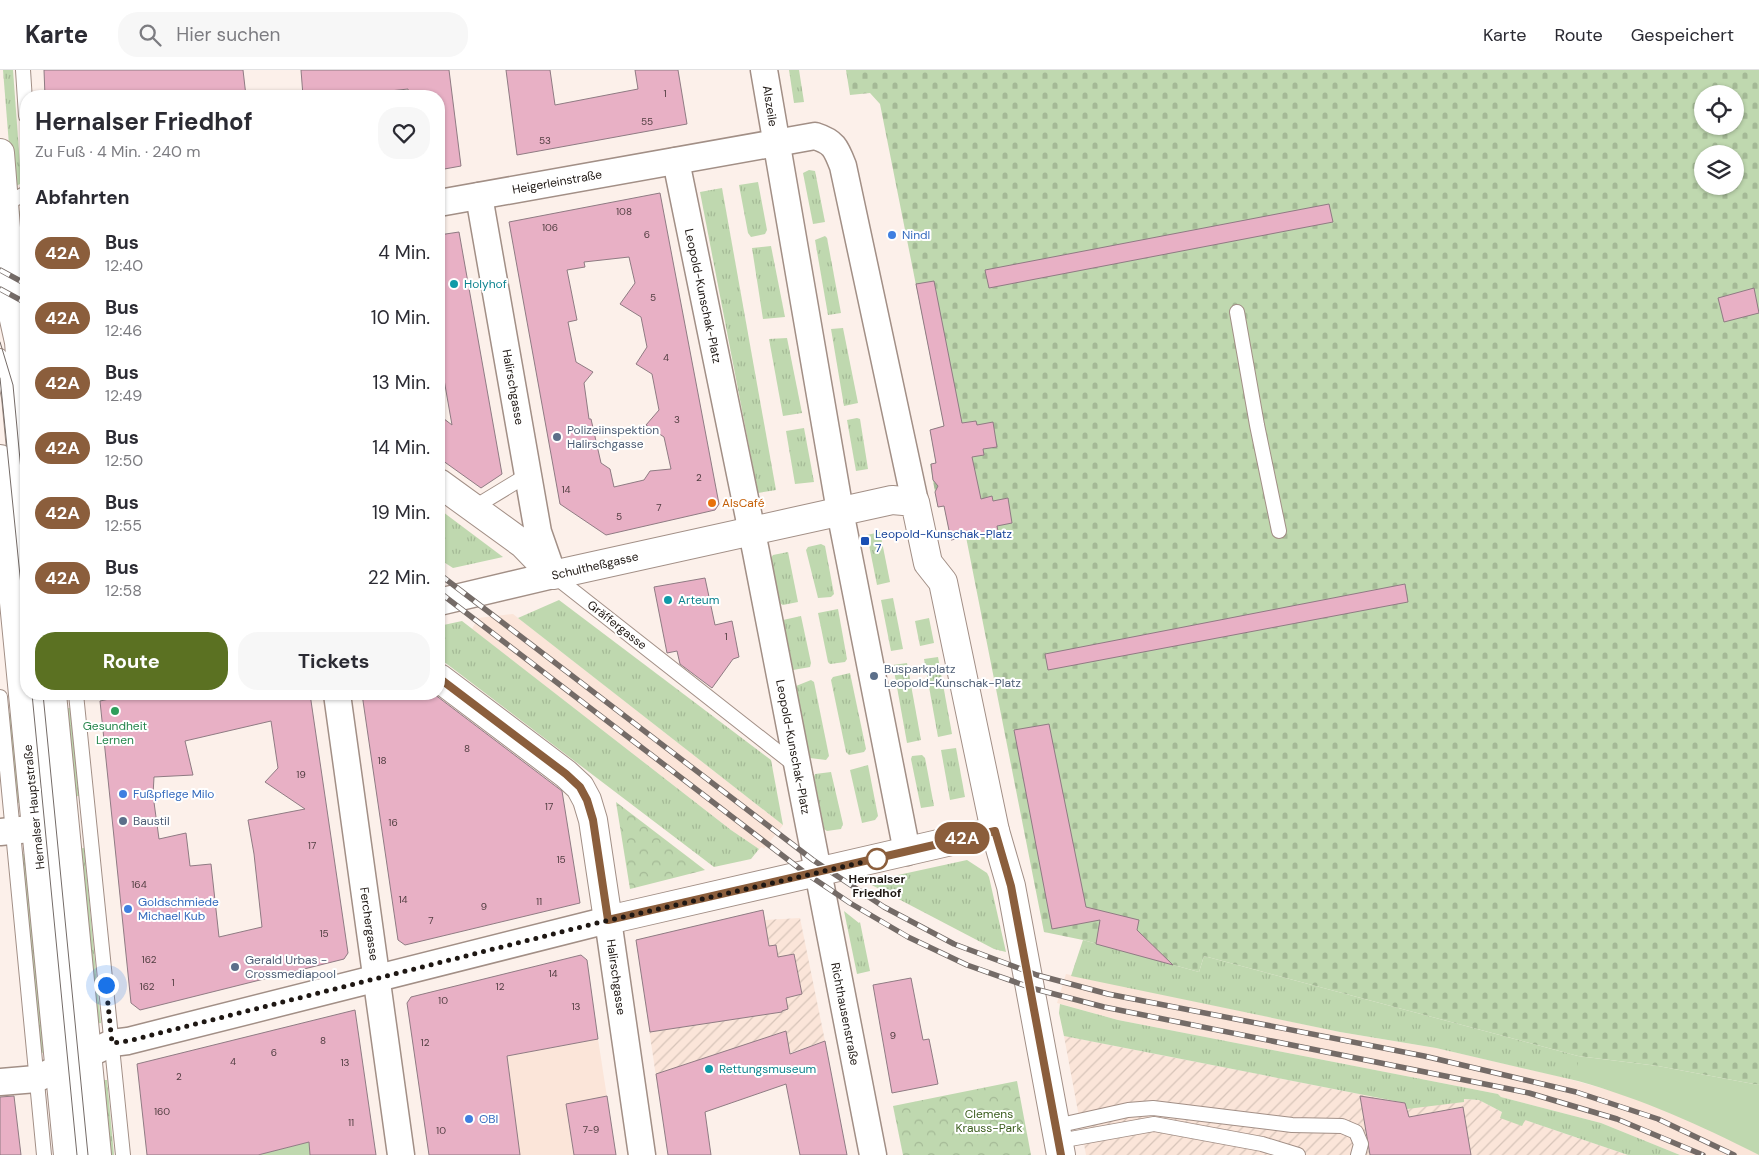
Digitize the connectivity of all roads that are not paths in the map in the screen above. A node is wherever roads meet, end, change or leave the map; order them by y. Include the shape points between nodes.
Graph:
1 (23, 70) edge
2 (764, 70) edge
3 (24, 90) edge
4 (776, 142) junction
5 (0, 153) edge
6 (676, 161) junction
7 (479, 196) junction
8 (15, 197) edge
9 (445, 202) edge
10 (12, 281) edge
11 (0, 308) edge
12 (1237, 312) dead end
13 (15, 350) edge
14 (20, 385) edge
15 (0, 459) edge
16 (529, 474) junction
17 (445, 487) edge
18 (915, 502) junction
19 (473, 508) junction
20 (840, 511) junction
21 (1280, 530) dead end
22 (751, 531) junction
23 (18, 567) edge
24 (553, 575) junction
25 (445, 601) edge
26 (20, 650) edge
27 (445, 683) edge
28 (22, 700) edge
29 (51, 700) edge
30 (77, 700) edge
31 (338, 700) edge
32 (797, 766) junction
33 (33, 829) edge
34 (995, 831) junction
35 (907, 852) junction
36 (818, 872) junction
37 (608, 920) junction
38 (377, 980) junction
39 (112, 1043) junction
40 (64, 1066) junction
41 (0, 1082) edge
42 (1059, 1141) edge
43 (44, 1155) edge
44 (68, 1155) edge
45 (83, 1155) edge
46 (96, 1155) edge
47 (123, 1155) edge
48 (401, 1155) edge
49 (642, 1155) edge
50 (873, 1155) edge
51 (1298, 1155) edge
52 (1358, 1155) edge

1 - 3 lane
2 - 4 street, Alszeile
4 - 6 street
4 - 18 street via 815,136 828,140 843,166
4 - 20 street
5 - 8 street, Hernalser Hauptstraße
6 - 7 street, Heigerleinstraße
6 - 22 street, Leopold-Kunschak-Platz
7 - 9 street, Heigerleinstraße
7 - 16 street, Halirschgasse
8 - 10 street, Hernalser Hauptstraße
10 - 13 street, Hernalser Hauptstraße
11 - 13 street
12 - 21 lane
13 - 14 street, Hernalser Hauptstraße
13 - 23 lane, Hernalser Hauptstraße via 8,397
15 - 23 street, Hernalser Hauptstraße
16 - 19 lane
16 - 24 street, Halirschgasse via 538,532
17 - 19 street, Gräffergasse
18 - 20 street via 892,500
18 - 34 street via 928,563 943,582
19 - 24 street, Gräffergasse via 523,544
20 - 22 street
20 - 35 street
22 - 24 street, Schultheßgasse
22 - 32 street, Leopold-Kunschak-Platz
23 - 26 street, Hernalser Hauptstraße
24 - 25 street, Schultheßgasse
24 - 32 lane, Gräffergasse
27 - 37 street, Halirschgasse via 580,787 593,820
28 - 33 street, Hernalser Hauptstraße
29 - 33 street, Hernalser Hauptstraße
30 - 39 lane
31 - 38 street, Ferchergasse
32 - 36 street, Leopold-Kunschak-Platz
33 - 40 street, Hernalser Hauptstraße
34 - 35 street
34 - 42 street via 1011,886
35 - 36 street
36 - 37 street
36 - 50 street, Richthausenstraße
37 - 38 street
37 - 49 street, Halirschgasse
38 - 39 street
38 - 48 street, Ferchergasse
39 - 40 street
39 - 47 lane
40 - 41 street
40 - 43 lane, Hernalser Hauptstraße
40 - 44 street, Hernalser Hauptstraße
40 - 45 lane, Hernalser Hauptstraße
40 - 46 street, Hernalser Hauptstraße
42 - 51 lane via 1154,1124 1262,1144
42 - 52 lane via 1128,1110 1153,1108 1292,1125 1342,1126 1356,1132 1362,1144

